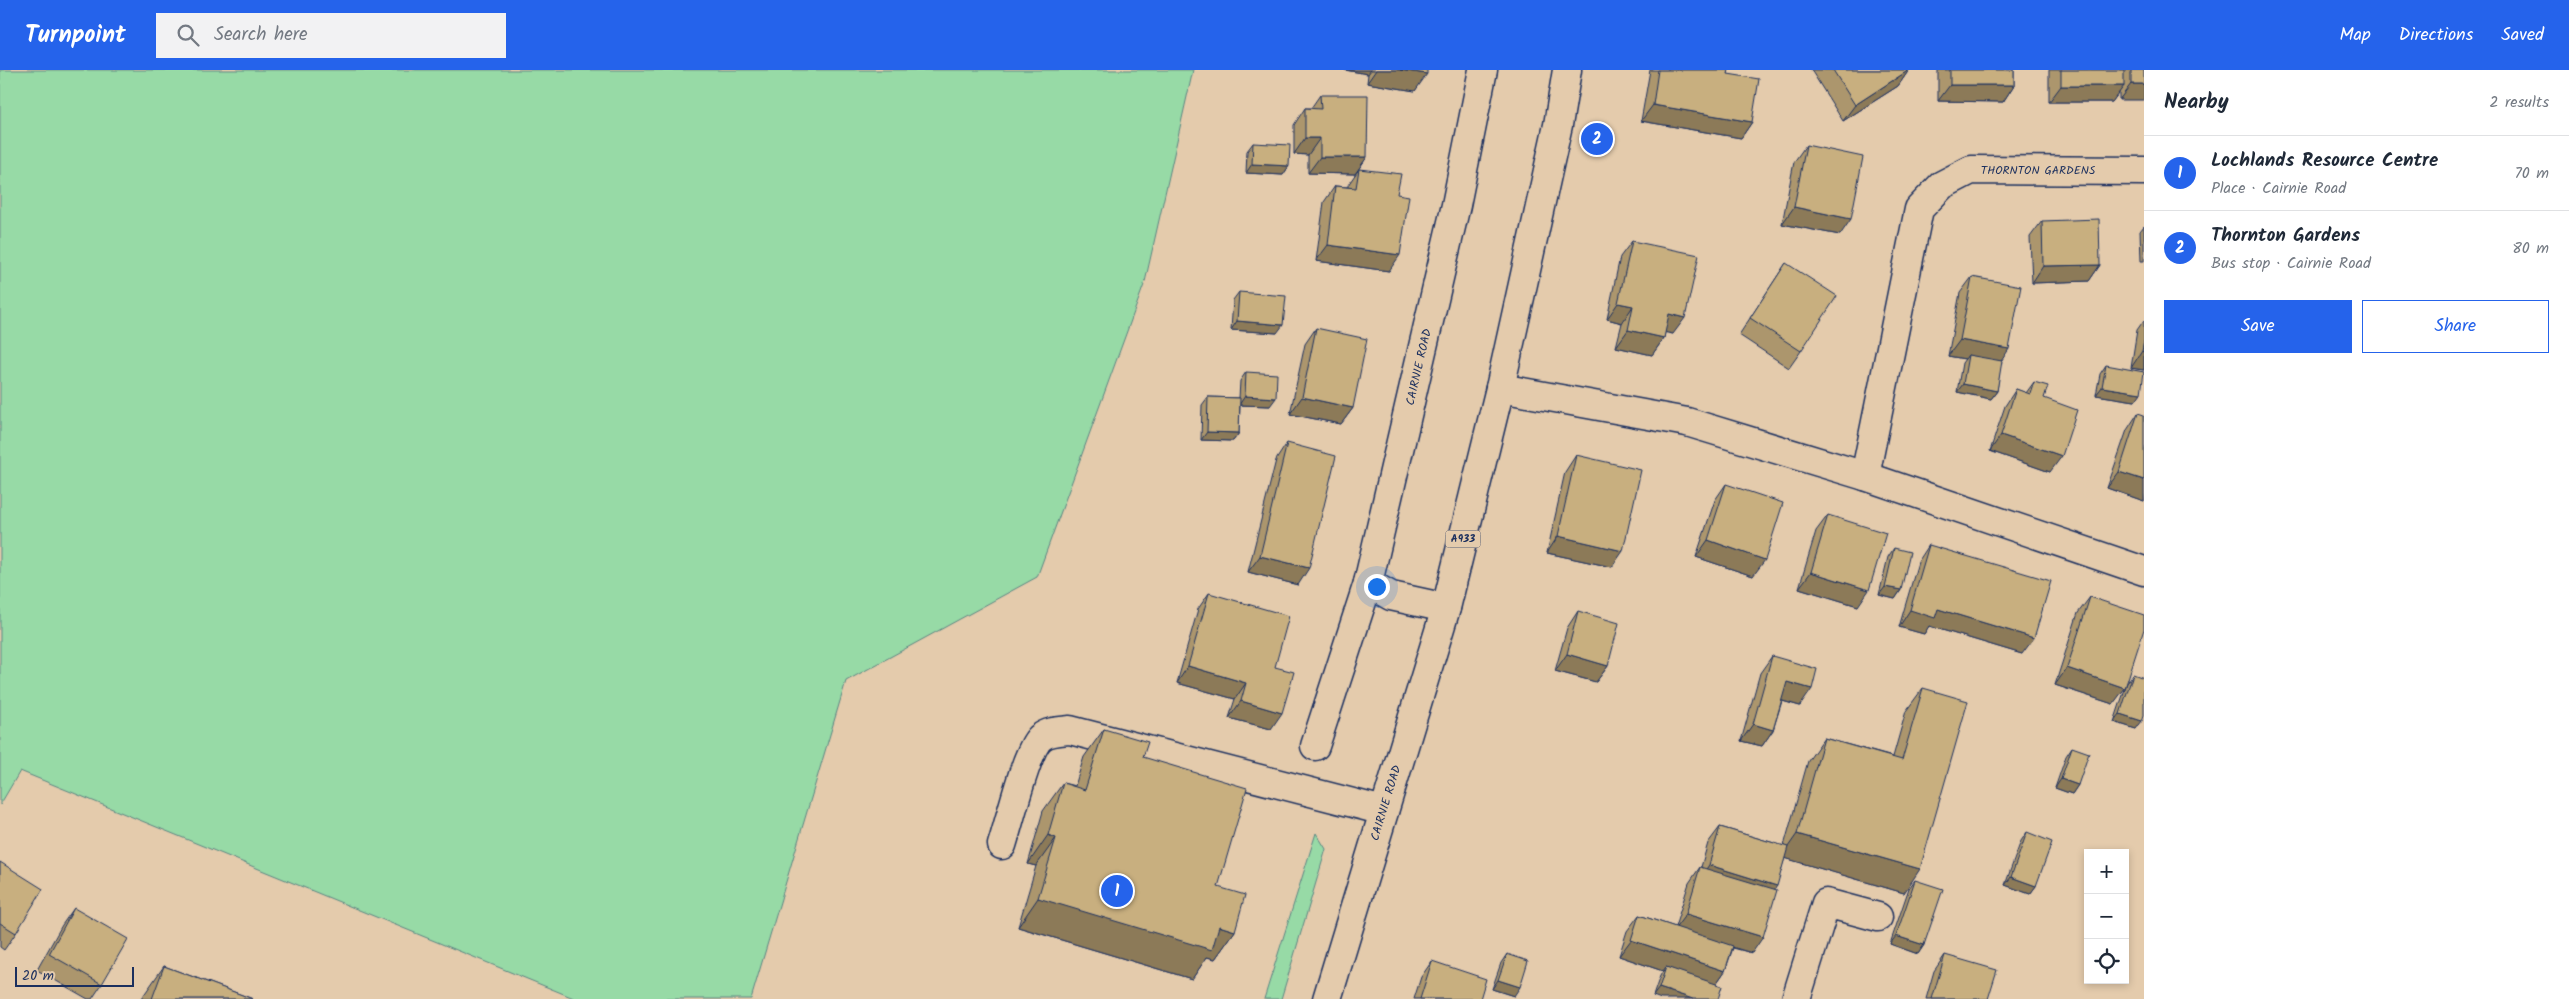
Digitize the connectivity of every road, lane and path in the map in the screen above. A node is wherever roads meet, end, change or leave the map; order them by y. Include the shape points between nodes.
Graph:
1 (1483, 70) edge
2 (1567, 70) edge
3 (2144, 171) edge
4 (1500, 388) junction
5 (1865, 476) junction
6 (2144, 571) edge
7 (1368, 583) junction
8 (1446, 608) junction
9 (1315, 746) dead end
10 (1384, 811) junction
11 (1002, 845) dead end
12 (1878, 917) dead end
13 (1327, 999) edge
14 (1796, 999) edge

1 - 7 street, CAIRNIE ROAD via 1456,205
2 - 4 street, CAIRNIE ROAD / A933 via 1558,125
3 - 5 street, THORNTON GARDENS via 1971,170 1942,185 1920,209
4 - 5 street via 1687,422
4 - 8 street, CAIRNIE ROAD / A933
5 - 6 street
7 - 8 street via 1390,596
7 - 9 street, CAIRNIE ROAD
8 - 10 street, CAIRNIE ROAD / A933
10 - 11 street via 1070,730 1051,732 1039,739 1029,759
10 - 13 street, CAIRNIE ROAD / A933
12 - 14 street via 1826,903

